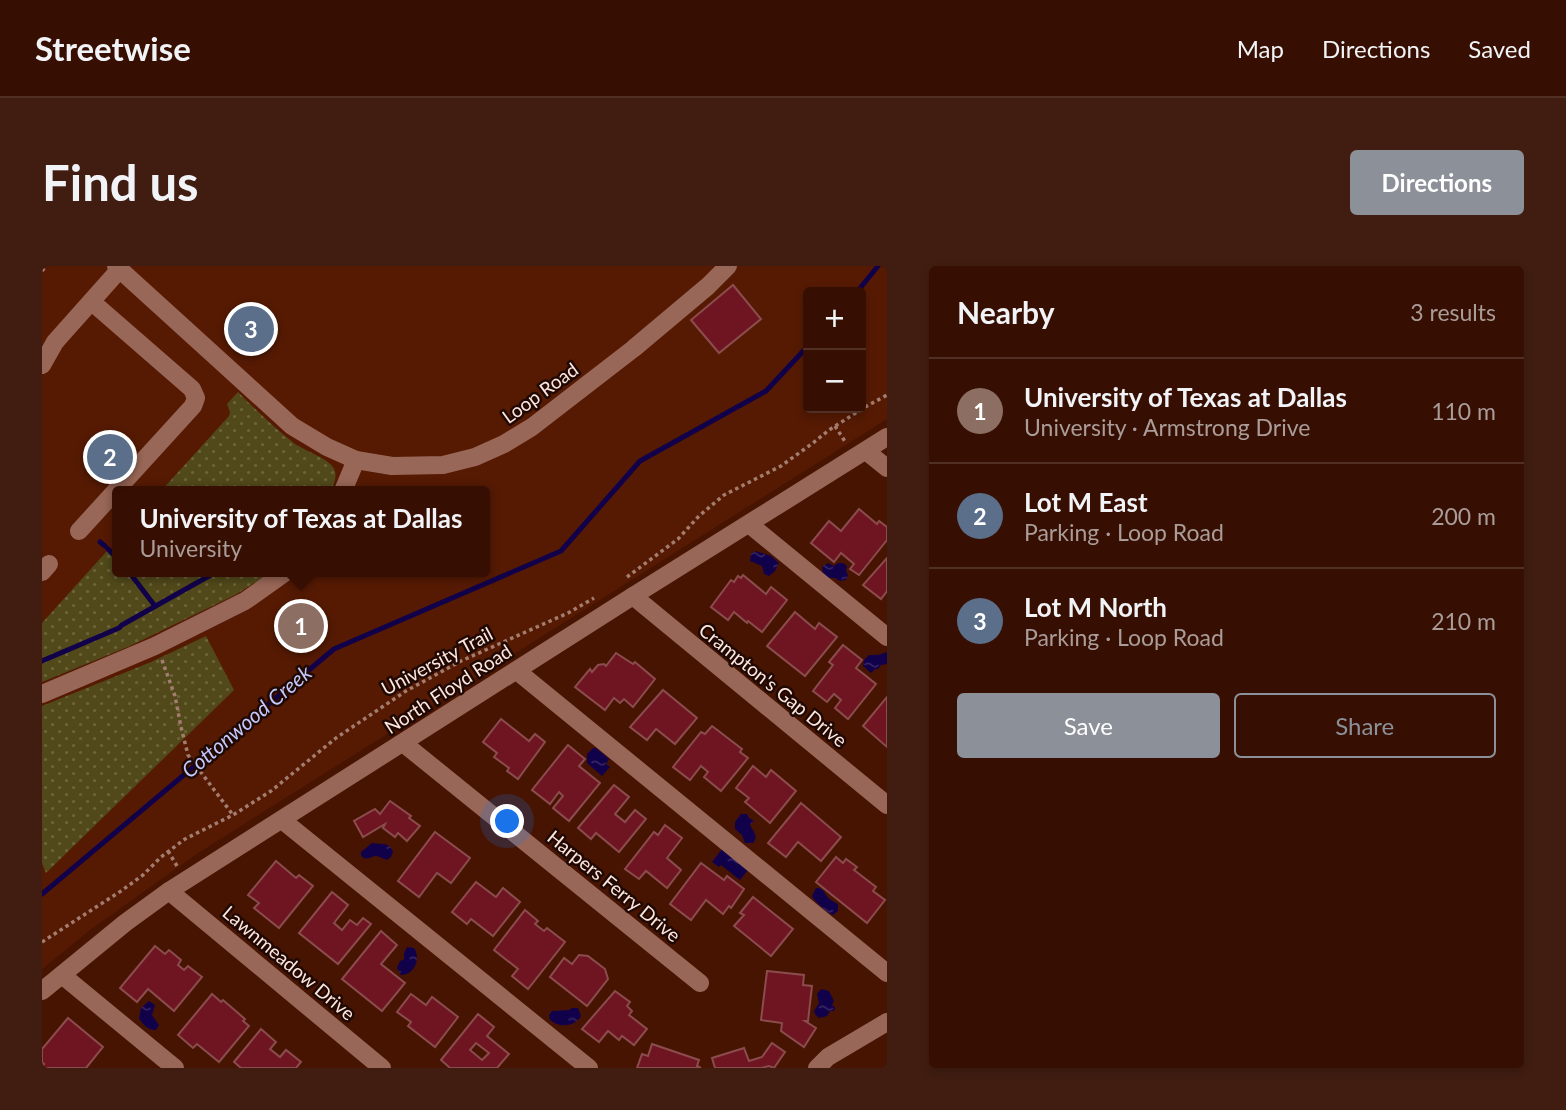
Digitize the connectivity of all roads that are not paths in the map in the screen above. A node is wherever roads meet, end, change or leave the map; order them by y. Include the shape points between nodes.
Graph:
1 (728, 266) edge
2 (118, 268) edge
3 (92, 302) junction
4 (42, 365) edge
5 (887, 437) edge
6 (866, 451) junction
7 (356, 460) junction
8 (887, 468) edge
9 (120, 486) edge
10 (345, 486) edge
11 (112, 495) edge
12 (749, 524) junction
13 (79, 531) dead end
14 (280, 577) edge
15 (633, 596) junction
16 (887, 637) edge
17 (517, 671) junction
18 (42, 694) edge
19 (403, 743) junction
20 (887, 805) edge
21 (282, 820) junction
22 (169, 891) junction
23 (887, 972) edge
24 (62, 975) junction
25 (700, 983) dead end
26 (42, 991) edge
27 (887, 1022) edge
28 (175, 1068) edge
29 (382, 1068) edge
30 (589, 1068) edge
31 (817, 1068) edge

1 - 7 street, Loop Road via 633,349 533,427 504,444 443,465 393,466
2 - 3 street
2 - 7 street, Loop Road via 292,426
3 - 4 street via 55,342
3 - 9 street via 192,389 196,398
5 - 6 street, North Floyd Road
6 - 8 street
6 - 12 street, North Floyd Road
7 - 10 street
11 - 13 street
12 - 15 street, North Floyd Road
12 - 16 street
14 - 18 street via 245,601 155,646
15 - 17 street, North Floyd Road
15 - 20 street, Crampton's Gap Drive
17 - 19 street, North Floyd Road
17 - 23 street
19 - 21 street, North Floyd Road
19 - 25 street, Harpers Ferry Drive
21 - 22 street, North Floyd Road
21 - 30 street
22 - 24 street, North Floyd Road
22 - 29 street, Lawnmeadow Drive
24 - 26 street, North Floyd Road
24 - 28 street
27 - 31 street

